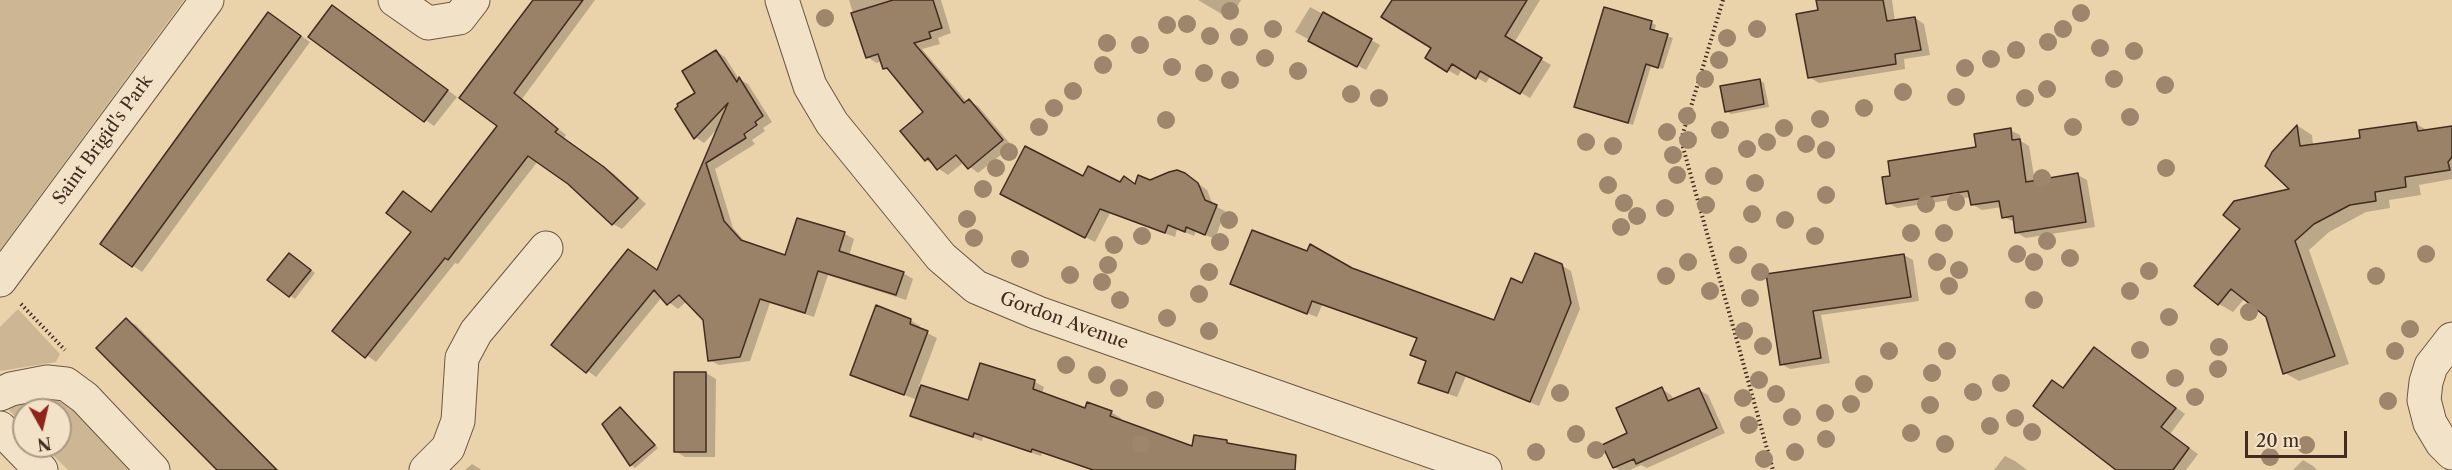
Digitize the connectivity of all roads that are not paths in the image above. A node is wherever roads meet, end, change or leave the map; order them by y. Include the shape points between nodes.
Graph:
1 (207, 0) edge
2 (395, 0) edge
3 (472, 0) edge
4 (782, 0) edge
5 (546, 248) dead end
6 (9, 290) edge
7 (2452, 339) edge
8 (0, 394) edge
9 (0, 428) edge
10 (2452, 453) edge
11 (41, 470) edge
12 (153, 470) edge
13 (426, 470) edge
14 (1485, 470) edge

1 - 6 street, Saint Brigid's Park
2 - 3 street via 428,23 459,18
4 - 14 street, Gordon Avenue via 810,86 832,123 941,257 976,287 1038,313
5 - 13 street via 476,332 462,358 458,422 448,448
7 - 10 street via 2431,366 2424,400 2430,423
8 - 12 street via 47,382 66,384 85,398
9 - 11 street

